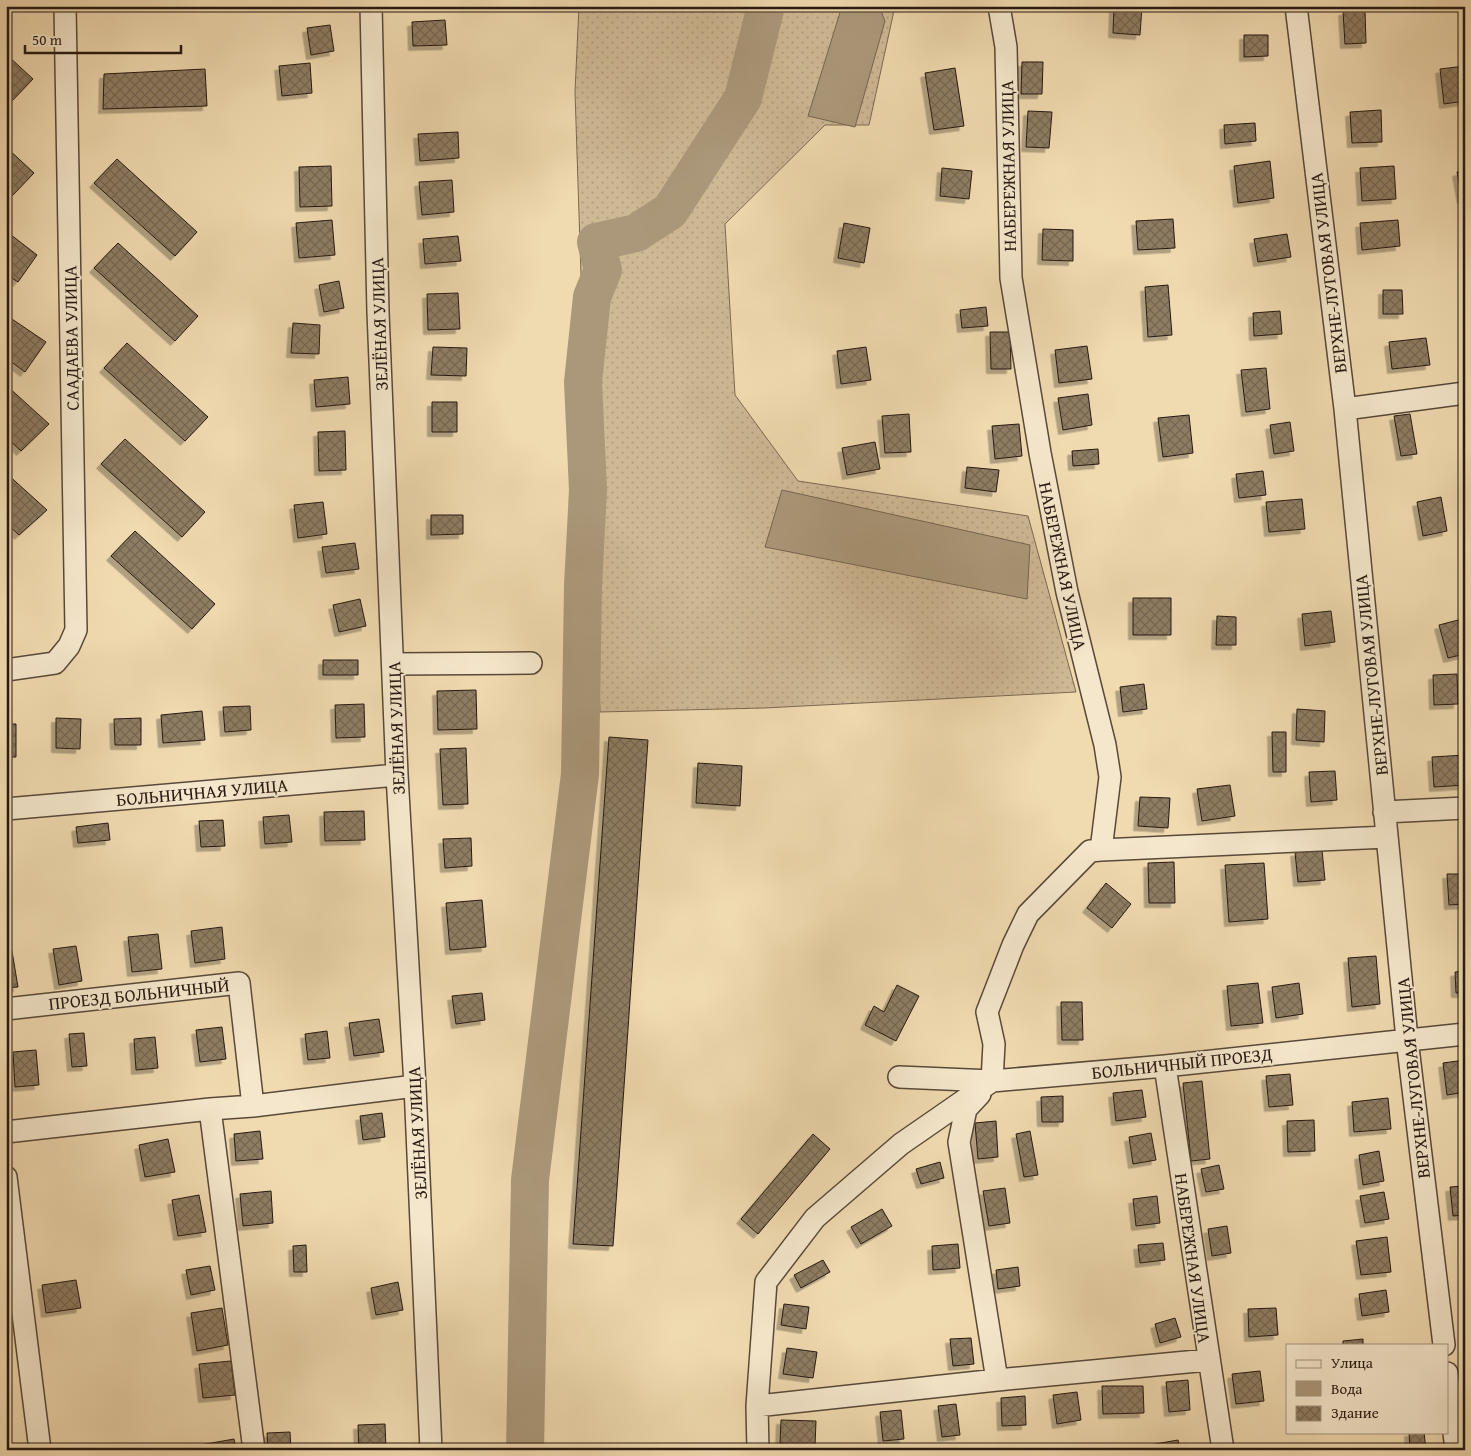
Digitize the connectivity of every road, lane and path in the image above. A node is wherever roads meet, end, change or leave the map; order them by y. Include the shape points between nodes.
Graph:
1 (64, 6) edge
2 (371, 6) edge
3 (999, 6) edge
4 (1296, 6) edge
5 (1465, 393) edge
6 (1345, 409) junction
7 (531, 663) dead end
8 (393, 664) junction
9 (6, 670) edge
10 (397, 775) junction
11 (1465, 808) edge
12 (6, 809) edge
13 (1384, 812) junction
14 (1387, 837) junction
15 (1101, 850) junction
16 (6, 1009) edge
17 (1465, 1034) edge
18 (1407, 1039) junction
19 (1165, 1066) junction
20 (900, 1077) dead end
21 (992, 1081) junction
22 (415, 1086) junction
23 (252, 1106) junction
24 (210, 1109) junction
25 (6, 1132) edge
26 (6, 1178) edge
27 (1444, 1344) edge
28 (1208, 1360) junction
29 (997, 1380) junction
30 (1448, 1382) edge
31 (757, 1406) junction
32 (40, 1450) edge
33 (254, 1450) edge
34 (431, 1450) edge
35 (758, 1450) edge
36 (1223, 1450) edge
37 (1456, 1450) edge

1 - 9 street, СААДАЕВА УЛИЦА via 76,630 55,664
2 - 8 street, ЗЕЛЁНАЯ УЛИЦА via 378,312
3 - 15 street, НАБЕРЕЖНАЯ УЛИЦА via 1006,48 1011,278 1067,592 1105,745 1110,777
4 - 6 street, ВЕРХНЕ-ЛУГОВАЯ УЛИЦА
5 - 6 street
6 - 13 street, ВЕРХНЕ-ЛУГОВАЯ УЛИЦА
7 - 8 street
8 - 10 street, ЗЕЛЁНАЯ УЛИЦА
10 - 12 street, БОЛЬНИЧНАЯ УЛИЦА
10 - 22 street, ЗЕЛЁНАЯ УЛИЦА
11 - 13 street
13 - 14 street, ВЕРХНЕ-ЛУГОВАЯ УЛИЦА
14 - 15 street
14 - 18 street, ВЕРХНЕ-ЛУГОВАЯ УЛИЦА
15 - 21 street via 1090,851 1028,914 1017,937 987,1012 994,1044
16 - 23 street, ПРОЕЗД БОЛЬНИЧНЫЙ via 239,983
17 - 18 street, БОЛЬНИЧНЫЙ ПРОЕЗД
18 - 19 street, БОЛЬНИЧНЫЙ ПРОЕЗД
18 - 27 street, ВЕРХНЕ-ЛУГОВАЯ УЛИЦА
19 - 21 street, БОЛЬНИЧНЫЙ ПРОЕЗД
19 - 28 street, НАБЕРЕЖНАЯ УЛИЦА
20 - 21 street, БОЛЬНИЧНЫЙ ПРОЕЗД
21 - 29 street via 966,1109 959,1142
21 - 31 street via 901,1144 815,1218 766,1282
22 - 23 street
22 - 34 street, ЗЕЛЁНАЯ УЛИЦА
23 - 24 street
24 - 25 street
24 - 33 street
26 - 32 street
28 - 29 street
28 - 36 street, НАБЕРЕЖНАЯ УЛИЦА
29 - 31 street
30 - 37 street
31 - 35 street

